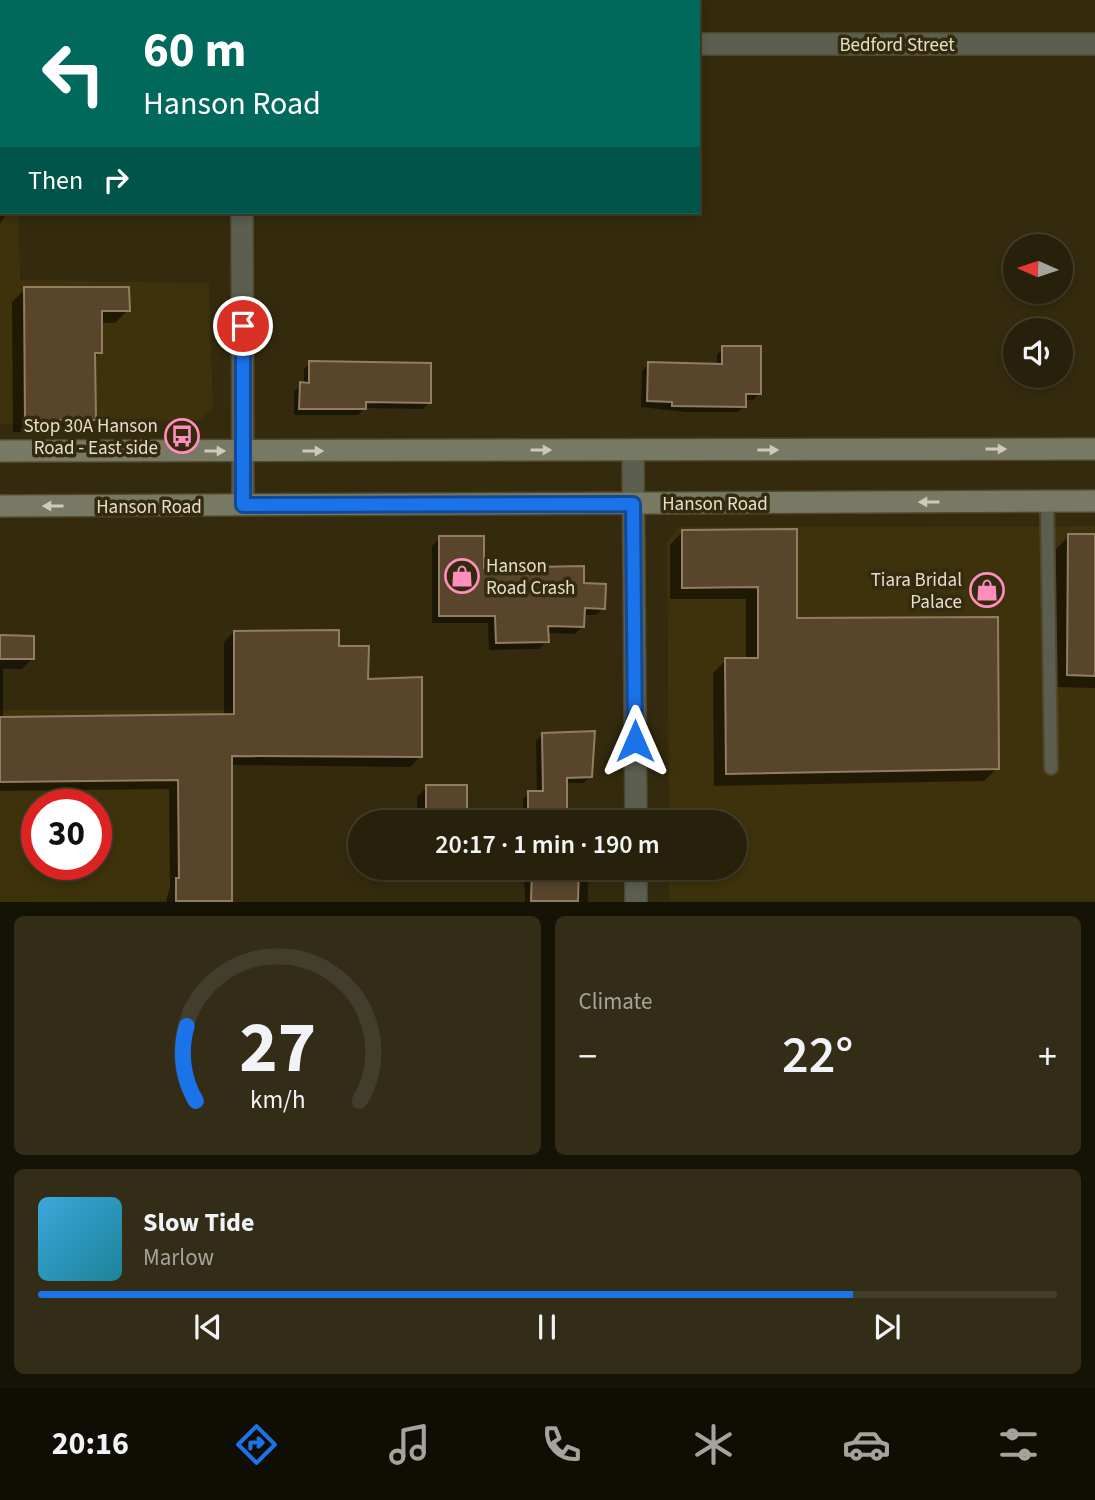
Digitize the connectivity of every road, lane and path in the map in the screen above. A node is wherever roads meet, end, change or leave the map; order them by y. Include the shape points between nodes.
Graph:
1 (700, 44) edge
2 (1095, 44) edge
3 (243, 214) edge
4 (1095, 449) edge
5 (633, 450) junction
6 (245, 451) junction
7 (0, 452) edge
8 (1046, 501) junction
9 (1095, 501) edge
10 (633, 504) junction
11 (243, 505) junction
12 (0, 506) edge
13 (1051, 768) dead end
14 (636, 810) edge
15 (636, 880) edge
16 (636, 901) edge

1 - 2 street, Bedford Street
3 - 6 street
5 -> 4 main road
6 -> 5 main road
5 - 10 street
7 -> 6 main road
6 - 11 street
8 - 9 main road, Hanson Road
8 -> 10 main road, Hanson Road
8 - 13 lane
10 - 11 main road, Hanson Road
10 - 14 street
11 -> 12 main road, Hanson Road
15 - 16 street

